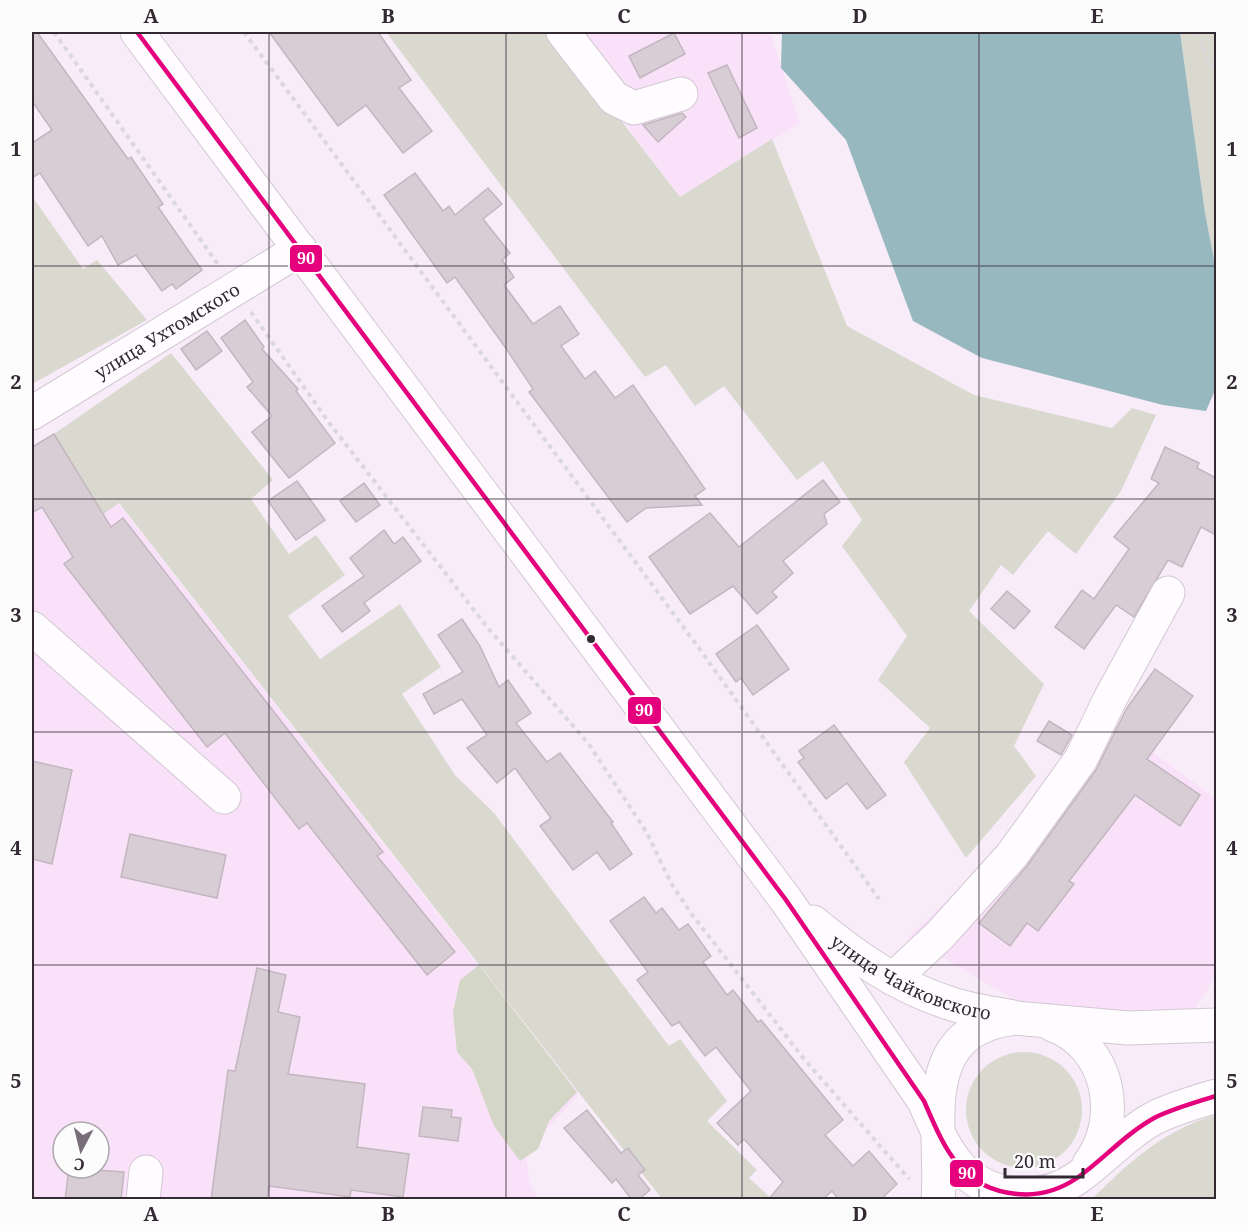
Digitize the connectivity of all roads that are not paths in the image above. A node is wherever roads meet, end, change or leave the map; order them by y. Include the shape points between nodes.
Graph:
1 (137, 32) edge
2 (563, 32) edge
3 (681, 94) dead end
4 (300, 249) junction
5 (32, 414) edge
6 (1168, 594) dead end
7 (32, 628) edge
8 (224, 797) dead end
9 (786, 900) junction
10 (893, 979) junction
11 (1216, 1019) edge
12 (1030, 1020) junction
13 (1216, 1025) edge
14 (1184, 1026) junction
15 (1216, 1096) edge
16 (938, 1132) junction
17 (1057, 1189) edge
18 (925, 1192) edge

1 - 4 main road, улица Чайковского
2 - 3 main road via 614,98 634,108
4 - 5 main road, улица Ухтомского
4 - 9 main road, улица Чайковского
6 - 10 main road via 1074,769 1012,855 940,935
7 - 8 main road
9 - 10 main road, улица Чайковского via 842,946
9 - 16 main road, улица Чайковского via 924,1101
10 - 12 main road, улица Чайковского via 950,1004
11 - 14 main road
12 - 14 main road via 1128,1028
12 - 16 main road via 997,1020 961,1042 948,1060 938,1089
12 - 17 main road via 1069,1031 1089,1048 1101,1068 1106,1091 1108,1109 1096,1154
13 - 14 main road
15 - 17 main road via 1156,1118
16 - 17 main road via 959,1168 997,1192 1036,1195
16 - 18 main road via 940,1170

